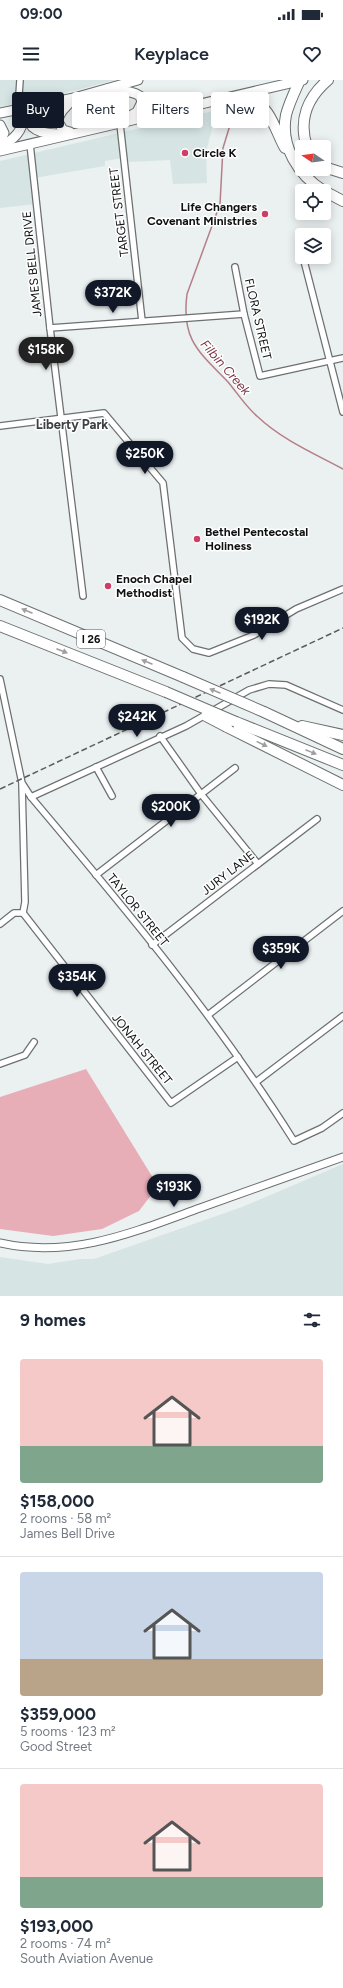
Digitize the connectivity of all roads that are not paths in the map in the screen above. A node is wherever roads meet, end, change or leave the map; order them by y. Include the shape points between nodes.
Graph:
1 (20, 80) edge
2 (138, 80) edge
3 (301, 80) edge
4 (328, 80) edge
5 (106, 89) junction
6 (19, 92) edge
7 (95, 92) edge
8 (117, 92) edge
9 (117, 92) edge
10 (252, 92) edge
11 (72, 100) edge
12 (211, 102) edge
13 (12, 110) edge
14 (0, 113) edge
15 (129, 115) edge
16 (269, 117) edge
17 (129, 122) edge
18 (0, 125) edge
19 (21, 128) edge
20 (33, 128) edge
21 (102, 128) edge
22 (120, 128) edge
23 (75, 134) junction
24 (306, 140) edge
25 (0, 142) edge
26 (30, 144) junction
27 (0, 146) edge
28 (0, 151) edge
29 (293, 160) junction
30 (331, 169) edge
31 (343, 173) edge
32 (315, 184) edge
33 (331, 195) edge
34 (343, 201) edge
35 (305, 264) edge
36 (235, 267) dead end
37 (244, 314) junction
38 (142, 321) junction
39 (50, 328) junction
40 (343, 358) edge
41 (330, 361) junction
42 (343, 412) edge
43 (61, 419) junction
44 (0, 426) edge
45 (343, 589) edge
46 (83, 596) dead end
47 (0, 600) edge
48 (0, 626) edge
49 (0, 679) edge
50 (1, 687) edge
51 (343, 710) edge
52 (287, 722) junction
53 (232, 725) junction
54 (312, 728) junction
55 (160, 736) junction
56 (343, 736) edge
57 (343, 740) edge
58 (343, 749) edge
59 (343, 765) edge
60 (96, 767) junction
61 (235, 768) dead end
62 (22, 783) junction
63 (343, 785) edge
64 (201, 794) junction
65 (112, 796) dead end
66 (31, 797) junction
67 (317, 819) dead end
68 (258, 864) junction
69 (96, 875) junction
70 (343, 911) edge
71 (23, 914) junction
72 (0, 924) edge
73 (152, 945) junction
74 (208, 1015) junction
75 (343, 1016) edge
76 (34, 1042) dead end
77 (238, 1056) junction
78 (0, 1064) edge
79 (256, 1082) junction
80 (343, 1113) edge
81 (343, 1157) edge
82 (0, 1243) edge

1 - 6 street
2 - 5 main road
3 - 10 main road
3 - 29 highway via 286,116 286,137
4 - 24 highway via 315,93 306,108 303,124
5 - 7 main road
5 - 9 main road
8 - 15 main road via 129,91 140,96 142,102 137,112
11 - 23 main road via 57,120 63,130
12 - 17 main road
13 - 14 main road
16 - 29 highway
18 - 25 main road via 4,133
19 - 27 main road via 13,139
20 - 23 main road via 47,133
21 - 23 main road
22 - 38 street, TARGET STREET
23 - 26 main road
26 - 28 main road
26 - 39 street, JAMES BELL DRIVE
29 - 32 highway
30 - 31 highway
33 - 34 highway
35 - 41 street
36 - 37 street, FLORA STREET
37 - 38 street
37 - 41 street, FLORA STREET via 260,376
38 - 39 street
39 - 43 street, JAMES BELL DRIVE
40 - 41 street
41 - 42 street
43 - 44 street
43 - 45 street via 104,413 163,483 182,638 193,649 210,653 241,641 296,609
43 - 46 street, JAMES BELL DRIVE
52 -> 47 highway, I 26, bridge
48 -> 53 highway, I 26, bridge via 166,692
49 - 50 street, TAYLOR STREET
50 - 62 street, TAYLOR STREET
51 - 55 street via 286,685 269,684 249,690 186,726
52 - 54 highway
52 - 58 highway, I 26
53 -> 59 highway
53 -> 63 highway
54 - 56 highway
54 - 57 highway
55 - 60 street
55 - 64 street
60 - 65 street
60 - 66 street
61 - 64 street
62 - 66 street, TAYLOR STREET
62 - 71 street via 25,902
64 - 68 street
64 - 69 street
66 - 69 street, TAYLOR STREET
67 - 68 street, JURY LANE
68 - 73 street, JURY LANE
69 - 73 street, TAYLOR STREET
70 - 74 street
71 - 72 street via 14,914
71 - 77 street, JONAH STREET via 171,1103
73 - 74 street, TAYLOR STREET
74 - 77 street, TAYLOR STREET
75 - 79 street
76 - 78 street via 25,1055
77 - 79 street, TAYLOR STREET
79 - 80 street, TAYLOR STREET via 294,1141 322,1128
81 - 82 street via 108,1240 58,1248

